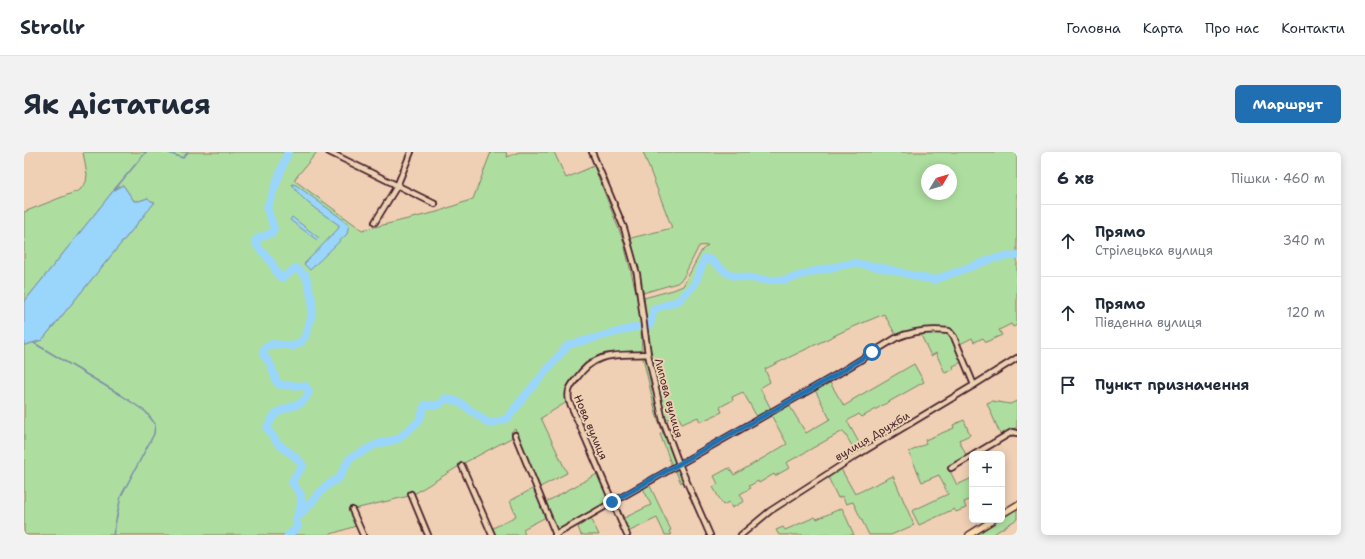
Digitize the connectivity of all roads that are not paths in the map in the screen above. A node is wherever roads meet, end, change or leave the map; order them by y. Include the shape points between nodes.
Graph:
1 (329, 152) edge
2 (411, 152) edge
3 (592, 152) edge
4 (397, 186) junction
5 (435, 204) dead end
6 (375, 222) dead end
7 (648, 354) junction
8 (1017, 358) edge
9 (974, 386) junction
10 (1017, 433) edge
11 (516, 435) dead end
12 (980, 451) edge
13 (969, 458) edge
14 (679, 464) junction
15 (462, 466) dead end
16 (951, 468) dead end
17 (411, 494) dead end
18 (612, 502) junction
19 (1017, 505) edge
20 (352, 510) dead end
21 (1005, 512) edge
22 (988, 523) edge
23 (363, 535) edge
24 (428, 535) edge
25 (492, 535) edge
26 (556, 535) edge
27 (627, 535) edge
28 (710, 535) edge
29 (740, 535) edge
30 (969, 535) edge

1 - 4 street
2 - 4 street
3 - 7 street, Липова вулиця via 624,228 637,274
4 - 5 street
4 - 6 street
7 - 14 street, Липова вулиця via 663,421
7 - 18 street, Нова вулиця via 602,357 584,369 567,393
8 - 9 street, вулиця Дружби
9 - 14 street via 949,331 906,334
9 - 29 street, вулиця Дружби via 848,461 770,511
10 - 12 street via 1012,432
11 - 26 street
13 - 16 street
14 - 18 street
14 - 28 street, Липова вулиця
15 - 25 street
17 - 24 street
18 - 26 street
18 - 27 street, Нова вулиця
19 - 21 main road
20 - 23 street
22 - 30 main road

